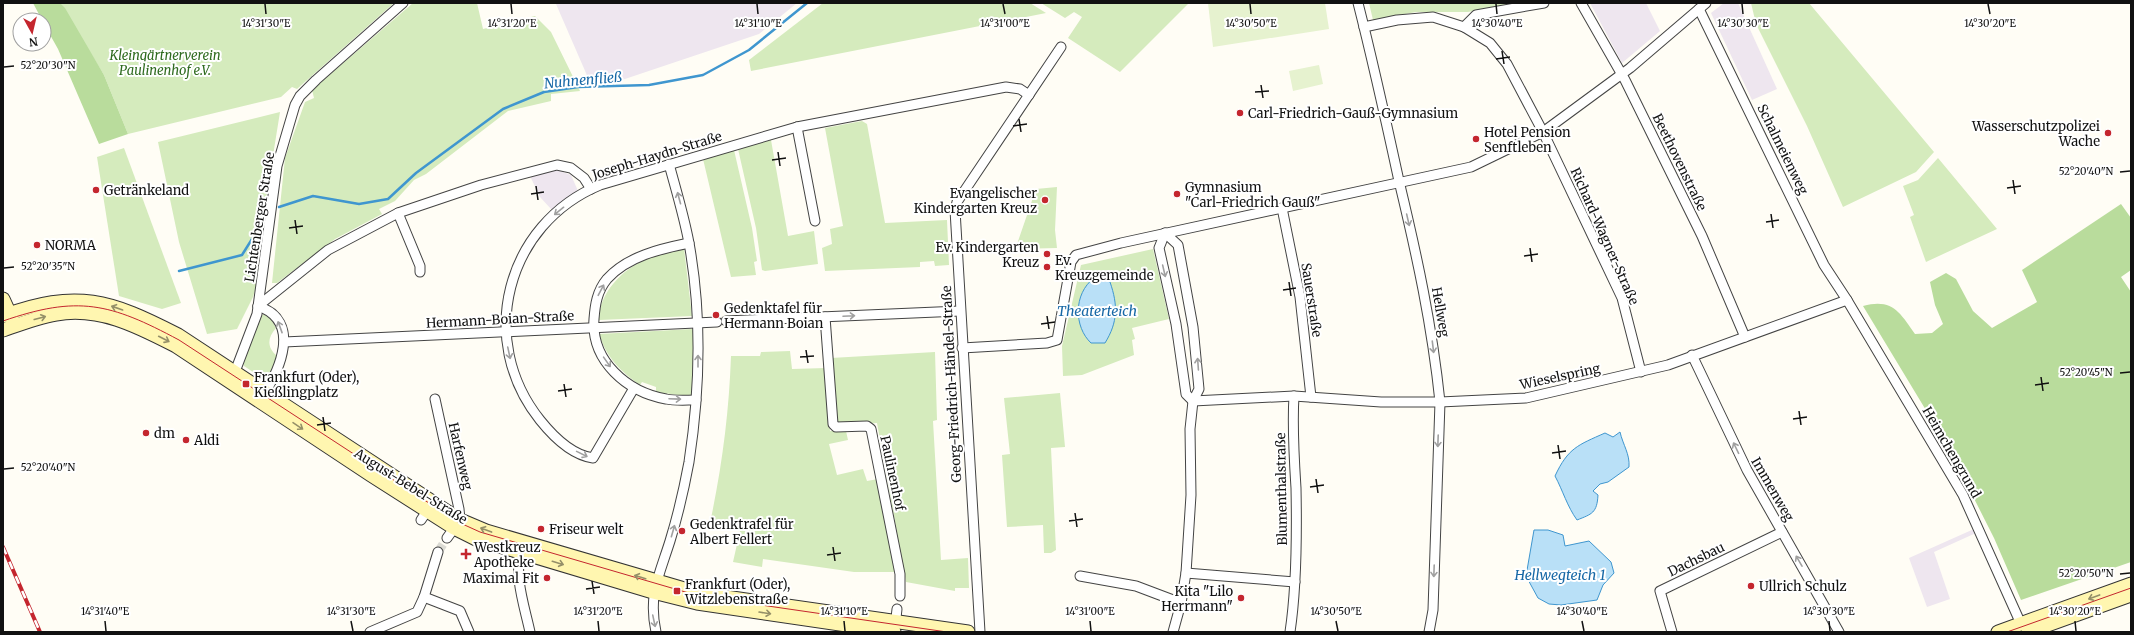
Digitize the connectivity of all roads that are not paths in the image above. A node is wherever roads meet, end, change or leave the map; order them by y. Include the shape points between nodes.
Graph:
1 (403, 3) edge
2 (1358, 3) edge
3 (1544, 3) edge
4 (1580, 3) edge
5 (1706, 3) edge
6 (1699, 9) junction
7 (1364, 27) junction
8 (1464, 27) junction
9 (1062, 47) dead end
10 (1620, 75) junction
11 (1029, 95) junction
12 (797, 127) junction
13 (1543, 132) junction
14 (669, 164) junction
15 (1400, 182) junction
16 (591, 189) junction
17 (1282, 208) junction
18 (398, 213) junction
19 (815, 221) dead end
20 (1165, 233) junction
21 (689, 243) junction
22 (420, 272) dead end
23 (3, 299) edge
24 (1847, 300) junction
25 (258, 306) junction
26 (960, 311) junction
27 (6, 315) edge
28 (825, 317) junction
29 (697, 323) junction
30 (16, 326) junction
31 (593, 328) junction
32 (3, 330) edge
33 (506, 332) junction
34 (1745, 337) junction
35 (284, 342) junction
36 (962, 348) junction
37 (1692, 355) junction
38 (1641, 372) junction
39 (233, 377) junction
40 (634, 388) junction
41 (1294, 396) junction
42 (262, 397) junction
43 (1311, 397) junction
44 (435, 399) dead end
45 (696, 400) junction
46 (1193, 401) junction
47 (1440, 402) junction
48 (454, 529) junction
49 (1782, 532) junction
50 (522, 546) junction
51 (438, 552) tunnel mouth
52 (1186, 573) junction
53 (1080, 576) dead end
54 (1295, 582) junction
55 (2131, 584) edge
56 (655, 587) junction
57 (2131, 595) edge
58 (900, 596) dead end
59 (424, 597) junction
60 (1181, 603) junction
61 (895, 623) edge
62 (2024, 628) edge
63 (370, 632) edge
64 (469, 632) edge
65 (530, 632) edge
66 (656, 632) edge
67 (968, 632) edge
68 (980, 632) edge
69 (1173, 632) edge
70 (1290, 632) edge
71 (1429, 632) edge
72 (1672, 632) edge
73 (1839, 632) edge
74 (1998, 632) edge

1 - 25 street, Lichtenberger Straße via 316,80 295,105 277,166
2 - 7 street, Hellweg
3 - 8 street via 1476,15
4 - 10 street, Beethovenstraße
5 - 6 street
6 - 10 street
6 - 24 street, Schalmeienweg via 1824,265
7 - 8 street, Richard-Wagner-Straße via 1397,20 1433,17
7 - 15 street, Hellweg
8 - 13 street, Richard-Wagner-Straße via 1490,43 1506,64
9 - 11 street, Georg-Friedrich-Händel-Straße
10 - 13 street
10 - 34 street, Beethovenstraße via 1625,80 1702,236
11 - 12 street, Joseph-Haydn-Straße via 1020,89 1006,87
11 - 26 street, Georg-Friedrich-Händel-Straße via 957,202 955,218
12 - 14 street, Joseph-Haydn-Straße
12 - 19 street
13 - 15 street via 1471,167
13 - 38 street, Richard-Wagner-Straße via 1622,298
14 - 16 street, Joseph-Haydn-Straße
21 -> 14 street
15 - 17 street
15 -> 47 street, Hellweg via 1429,314
16 - 18 street, Joseph-Haydn-Straße via 584,178 571,168 557,165 481,185
16 -> 33 street via 554,215 527,247 512,280 505,318
17 - 20 street
17 - 43 street, Sauerstraße via 1300,297
18 - 22 street via 420,266
18 - 25 street, Joseph-Haydn-Straße via 328,250
20 - 36 street via 1076,255 1071,262 1057,340 1048,343
20 -> 46 street via 1159,248 1176,324 1186,394
46 -> 20 street via 1199,389 1194,327 1178,246
21 - 29 street
31 -> 21 street via 595,303 607,280 627,263 640,257 657,250
23 - 27 street
24 - 34 street, Wieselspring
24 - 62 street, Heimchengrund via 1963,495
35 -> 25 street via 279,321 272,310
25 - 39 street, Lichtenberger Straße
28 -> 26 street, Hermann-Boian-Straße
26 - 36 street, Georg-Friedrich-Händel-Straße
27 - 30 street
39 -> 27 street, August-Bebel-Straße via 178,334 113,306 94,301 58,301
28 - 29 street, Hermann-Boian-Straße
28 - 58 street, Paulinenhof via 833,424 836,427 867,426 871,429 900,574
29 - 31 street, Hermann-Boian-Straße
45 -> 29 street
30 - 32 street, August-Bebel-Straße
30 -> 39 street, August-Bebel-Straße via 56,314 90,313 113,317 145,330
31 - 33 street, Hermann-Boian-Straße
31 -> 40 street via 596,345 606,363
33 - 35 street, Hermann-Boian-Straße
33 -> 40 street via 508,353 518,383 532,409 560,441 585,457 593,458
34 - 37 street, Wieselspring
35 - 42 street via 279,368
36 - 68 street, Georg-Friedrich-Händel-Straße
37 - 38 street, Wieselspring
49 -> 37 street, Immenweg via 1741,458
38 - 47 street, Wieselspring via 1526,398
39 - 42 street, August-Bebel-Straße
40 -> 45 street via 666,399
41 - 43 street, Wieselspring
41 - 46 street, Wieselspring
41 - 54 street, Blumenthalstraße via 1292,425 1296,490
42 - 48 street, August-Bebel-Straße
42 -> 48 street, August-Bebel-Straße via 424,515
43 - 47 street, Wieselspring via 1381,402
44 - 48 street, Harfenweg via 458,501
56 -> 45 street via 680,506 689,462
46 - 52 street via 1189,445 1191,495
47 -> 71 street, Hellweg via 1433,610
48 - 50 street, August-Bebel-Straße via 476,538
49 - 72 street, Dachsbau via 1660,591
73 -> 49 street, Immenweg
50 - 56 street, August-Bebel-Straße
50 - 65 street via 518,573
51 - 59 street
52 - 54 street
52 - 60 street
53 - 60 street via 1136,586
54 - 70 street, Blumenthalstraße
55 -> 62 street
56 - 61 street, August-Bebel-Straße via 696,603
56 -> 66 street via 652,614
57 - 62 street
59 - 63 street via 417,612
59 - 64 street via 460,611
60 - 69 street
61 - 67 street, August-Bebel-Straße
62 - 74 street

